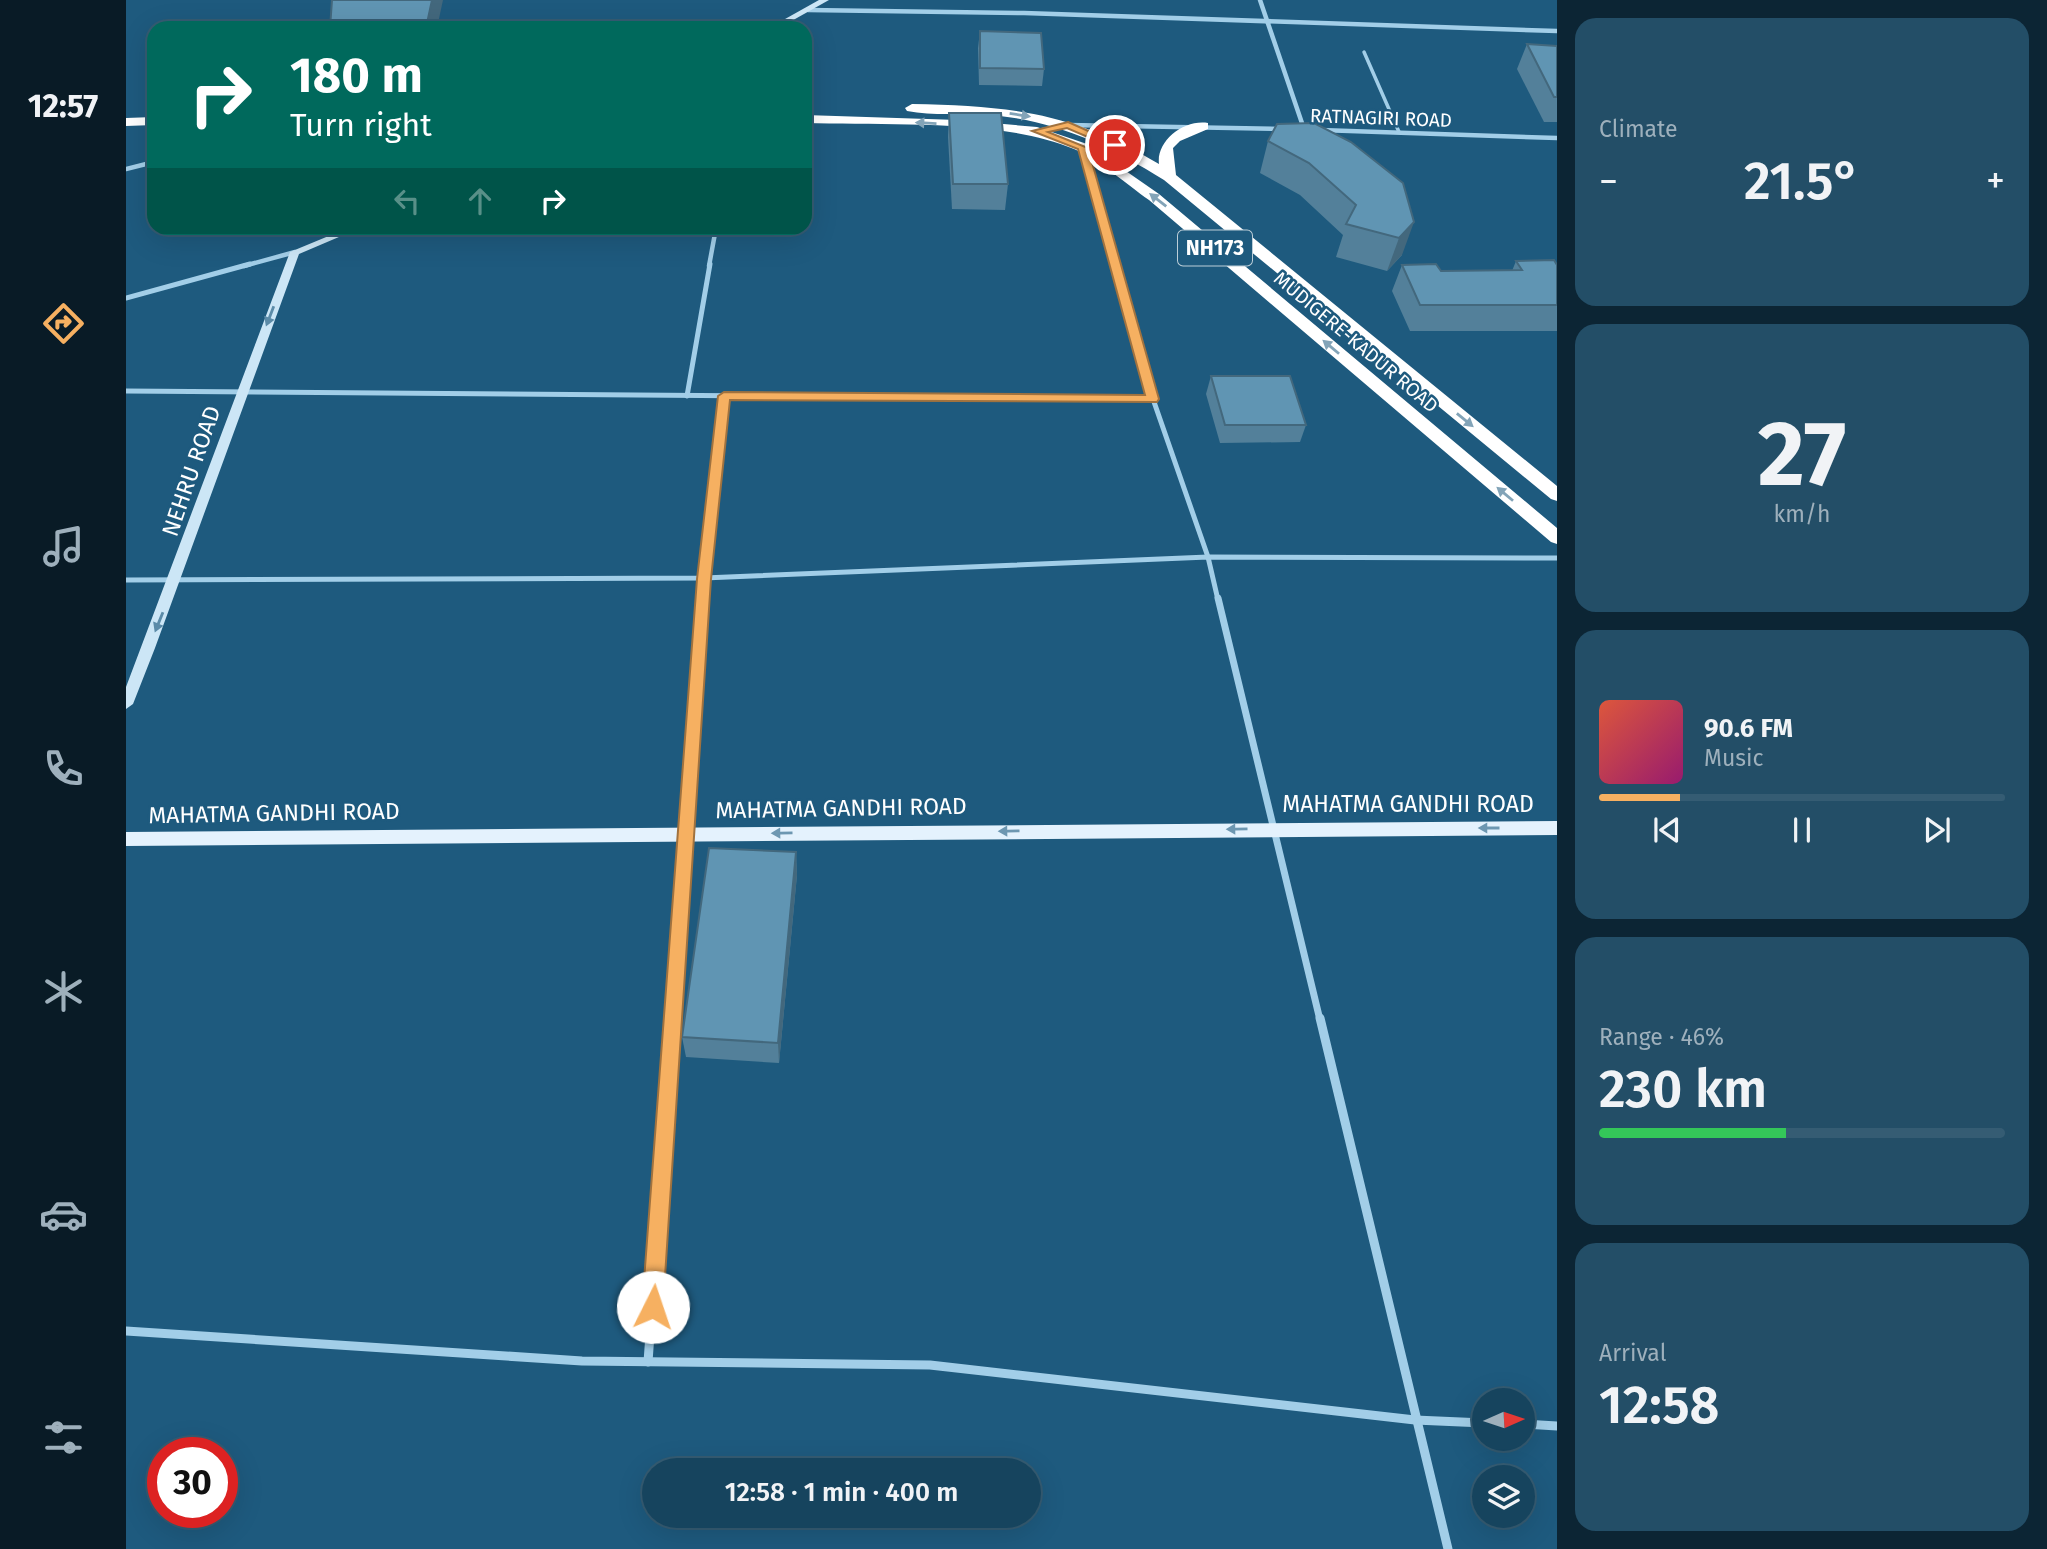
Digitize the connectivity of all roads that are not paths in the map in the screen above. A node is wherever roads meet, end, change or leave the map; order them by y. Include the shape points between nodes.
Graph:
1 (825, 0) edge
2 (1260, 0) edge
3 (808, 10) junction
4 (787, 21) edge
5 (1267, 23) junction
6 (1557, 31) edge
7 (1364, 52) dead end
8 (812, 105) edge
9 (812, 119) edge
10 (147, 121) edge
11 (126, 122) edge
12 (1068, 125) junction
13 (1203, 126) junction
14 (1304, 129) junction
15 (1037, 131) junction
16 (1399, 132) junction
17 (1557, 138) edge
18 (1082, 148) junction
19 (147, 164) edge
20 (126, 169) edge
21 (1169, 177) junction
22 (338, 235) edge
23 (715, 235) edge
24 (295, 252) junction
25 (126, 298) edge
26 (126, 391) edge
27 (240, 393) junction
28 (687, 396) junction
29 (724, 396) junction
30 (1153, 399) junction
31 (1557, 495) edge
32 (1557, 538) edge
33 (1208, 557) junction
34 (1557, 558) edge
35 (704, 579) junction
36 (126, 580) edge
37 (176, 581) junction
38 (126, 704) edge
39 (1557, 828) edge
40 (1276, 829) junction
41 (688, 834) junction
42 (126, 839) edge
43 (126, 1331) edge
44 (649, 1362) junction
45 (1415, 1420) junction
46 (1472, 1422) edge
47 (1535, 1425) edge
48 (1557, 1426) edge
49 (1448, 1549) edge

1 - 3 street
2 - 5 street
3 - 4 street
3 - 5 street
5 - 6 street
5 - 14 street
7 - 16 lane
8 -> 12 highway, MUDIGERE-KADUR ROAD / NH173 via 990,111
15 -> 9 highway, MUDIGERE-KADUR ROAD / NH173
10 - 11 highway
12 - 13 street, RATNAGIRI ROAD
12 - 15 street, RATNAGIRI ROAD
12 - 21 highway, MUDIGERE-KADUR ROAD / NH173
13 - 14 street, RATNAGIRI ROAD
13 - 21 highway via 1164,148 1162,157
14 - 16 street, RATNAGIRI ROAD
15 - 18 highway, MUDIGERE-KADUR ROAD / NH173
16 - 17 street, RATNAGIRI ROAD
18 - 30 street
32 -> 18 highway, MUDIGERE-KADUR ROAD / NH173 via 1163,204
19 - 20 street
21 -> 31 highway, MUDIGERE-KADUR ROAD / NH173
22 - 24 street
23 - 28 street
24 - 25 street
24 -> 27 street, NEHRU ROAD
26 - 27 street
27 - 28 street
27 - 37 street, NEHRU ROAD
28 - 29 street
29 - 30 street
29 - 35 street
30 - 33 street
33 - 34 street
33 - 35 street
33 - 40 street
35 - 37 street
35 - 41 street
36 - 37 street
37 -> 38 street, NEHRU ROAD
39 -> 40 main road, MAHATMA GANDHI ROAD
40 -> 41 main road, MAHATMA GANDHI ROAD
40 - 45 street
41 - 42 main road, MAHATMA GANDHI ROAD
41 - 44 street
43 - 44 street
44 - 45 street via 930,1365
45 - 46 street
45 - 49 street
47 - 48 street

